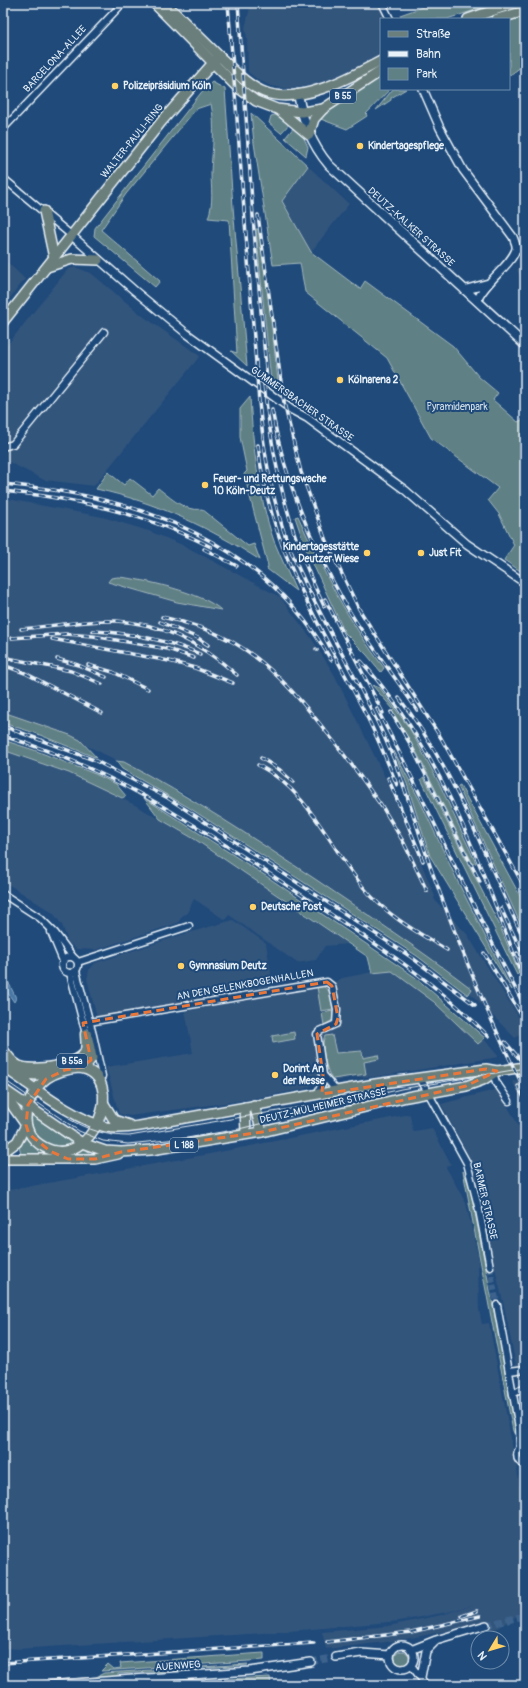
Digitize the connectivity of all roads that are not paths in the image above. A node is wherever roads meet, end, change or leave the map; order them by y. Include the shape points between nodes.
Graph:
1 (123, 3) edge
2 (154, 3) edge
3 (165, 3) edge
4 (382, 3) edge
5 (515, 3) edge
6 (525, 11) edge
7 (390, 18) edge
8 (471, 18) edge
9 (500, 18) edge
10 (216, 59) junction
11 (380, 62) edge
12 (380, 72) edge
13 (423, 90) edge
14 (298, 94) junction
15 (276, 109) junction
16 (323, 109) junction
17 (302, 112) junction
18 (3, 129) edge
19 (309, 134) junction
20 (3, 178) edge
21 (44, 211) junction
22 (71, 235) junction
23 (516, 248) junction
24 (525, 250) edge
25 (54, 258) junction
26 (98, 260) junction
27 (47, 267) junction
28 (487, 284) junction
29 (465, 290) junction
30 (477, 301) junction
31 (3, 322) edge
32 (104, 332) dead end
33 (525, 345) edge
34 (3, 447) edge
35 (525, 583) edge
36 (3, 894) edge
37 (189, 926) dead end
38 (50, 929) junction
39 (73, 957) junction
40 (63, 961) junction
41 (78, 962) junction
42 (73, 972) junction
43 (86, 1022) junction
44 (86, 1034) junction
45 (3, 1050) edge
46 (3, 1057) edge
47 (3, 1067) edge
48 (525, 1067) edge
49 (79, 1068) junction
50 (58, 1072) junction
51 (495, 1072) junction
52 (323, 1075) junction
53 (102, 1076) joint
54 (20, 1077) junction
55 (420, 1078) junction
56 (37, 1089) junction
57 (5, 1090) edge
58 (337, 1091) junction
59 (102, 1092) junction
60 (428, 1093) junction
61 (318, 1094) junction
62 (509, 1101) dead end
63 (104, 1104) junction
64 (28, 1106) junction
65 (249, 1106) junction
66 (26, 1125) junction
67 (98, 1125) junction
68 (140, 1126) junction
69 (262, 1132) junction
70 (246, 1134) junction
71 (82, 1143) junction
72 (3, 1152) edge
73 (121, 1152) junction
74 (60, 1153) junction
75 (3, 1159) edge
76 (490, 1267) tunnel mouth
77 (496, 1306) tunnel mouth
78 (525, 1369) edge
79 (509, 1371) junction
80 (525, 1387) edge
81 (513, 1394) junction
82 (519, 1428) junction
83 (525, 1438) edge
84 (522, 1446) edge
85 (525, 1465) edge
86 (486, 1625) tunnel mouth
87 (436, 1640) junction
88 (411, 1650) junction
89 (390, 1655) junction
90 (336, 1657) tunnel mouth
91 (311, 1662) tunnel mouth
92 (411, 1665) junction
93 (421, 1677) junction
94 (46, 1685) edge
95 (426, 1685) edge

1 - 18 street, BARCELONA-ALLEE
2 - 10 main road, B 55
3 - 10 main road, B 55
4 - 7 street
5 - 8 main road
6 - 9 main road
10 - 14 main road, B 55 via 265,93
10 - 15 main road, B 55 via 223,74 248,96
10 - 22 main road, WALTER-PAULI-RING via 162,121
11 - 14 main road, B 55 via 341,82
12 - 16 main road, B 55
13 - 23 street via 463,170 513,237
14 - 17 main road, DEUTZ-KALKER STRASSE
15 - 17 main road, B 55
15 - 19 main road
16 - 17 main road, B 55
16 - 19 main road via 314,119
17 - 19 main road, DEUTZ-KALKER STRASSE
19 - 29 main road, DEUTZ-KALKER STRASSE via 320,154 340,176
20 - 21 street
21 - 22 street
21 - 25 main road
22 - 25 main road, WALTER-PAULI-RING
22 - 26 street, GUMMERSBACHER STRASSE
23 - 24 street
23 - 28 street via 509,261
25 - 27 main road, WALTER-PAULI-RING
26 - 27 main road via 72,259
26 - 35 street, GUMMERSBACHER STRASSE via 192,338 405,490 467,544
27 - 31 main road, WALTER-PAULI-RING
28 - 29 main road
28 - 30 street
29 - 30 main road, DEUTZ-KALKER STRASSE
30 - 33 main road, DEUTZ-KALKER STRASSE
32 - 34 street via 13,444
36 - 38 street via 40,918
37 - 41 street
38 - 39 street
38 - 40 street
39 - 40 street
39 - 41 street
40 - 42 street via 63,969
41 - 42 street
42 - 43 street
43 - 44 street
43 - 52 street, AN DEN GELENKBOGENHALLEN via 327,982 332,986 338,1018 336,1024 317,1034
43 - 53 street
44 - 45 highway, B 55a via 86,1050 80,1058 46,1068 18,1066
44 - 49 main road via 92,1058
46 - 54 highway
47 - 54 main road, L 188
48 - 51 main road, DEUTZ-MÜLHEIMER STRASSE / L 188
49 - 50 main road
49 - 59 main road via 94,1075
50 - 54 main road
50 - 56 main road via 46,1079
51 - 55 main road, L 188 via 486,1069
51 - 60 main road, DEUTZ-MÜLHEIMER STRASSE / L 188 via 466,1086
51 - 62 street via 496,1082
52 - 58 street
52 - 61 street, AN DEN GELENKBOGENHALLEN
53 - 59 main road
54 - 56 main road, L 188
55 - 58 main road, DEUTZ-MÜLHEIMER STRASSE / L 188
55 - 60 street, BARMER STRASSE
56 - 64 main road
56 - 67 main road, L 188 via 77,1116
57 - 64 main road, L 188
57 - 66 main road
58 - 61 main road, DEUTZ-MÜLHEIMER STRASSE / L 188
59 - 63 main road
60 - 69 main road, DEUTZ-MÜLHEIMER STRASSE / L 188
60 - 76 street, BARMER STRASSE via 467,1163
61 - 65 main road, DEUTZ-MÜLHEIMER STRASSE / L 188
63 - 67 main road
63 - 68 main road via 114,1120
64 - 66 main road
64 - 71 main road, L 188
65 - 68 main road, DEUTZ-MÜLHEIMER STRASSE / L 188
65 - 69 main road
65 - 70 main road
66 - 72 main road via 17,1142
66 - 74 main road via 32,1138
67 - 68 main road, DEUTZ-MÜLHEIMER STRASSE / L 188 via 117,1128
67 - 71 main road
69 - 70 main road, DEUTZ-MÜLHEIMER STRASSE / L 188
70 - 73 main road, DEUTZ-MÜLHEIMER STRASSE / L 188 via 151,1150
71 - 73 main road, L 188 via 104,1151
71 - 74 main road
73 - 74 main road, L 188 via 99,1159
74 - 75 main road via 48,1160
77 - 79 street
78 - 79 street
79 - 81 street
80 - 81 street
81 - 82 street
82 - 83 street
82 - 84 street
84 - 85 street via 517,1457
86 - 87 street
87 - 88 street
87 - 93 street via 426,1651
88 - 89 street via 401,1645 394,1648
88 - 92 street via 414,1658
89 - 90 street via 366,1653
89 - 92 street via 393,1665 397,1668 404,1669
91 - 94 street, AUENWEG via 250,1671
92 - 93 street
93 - 95 street

